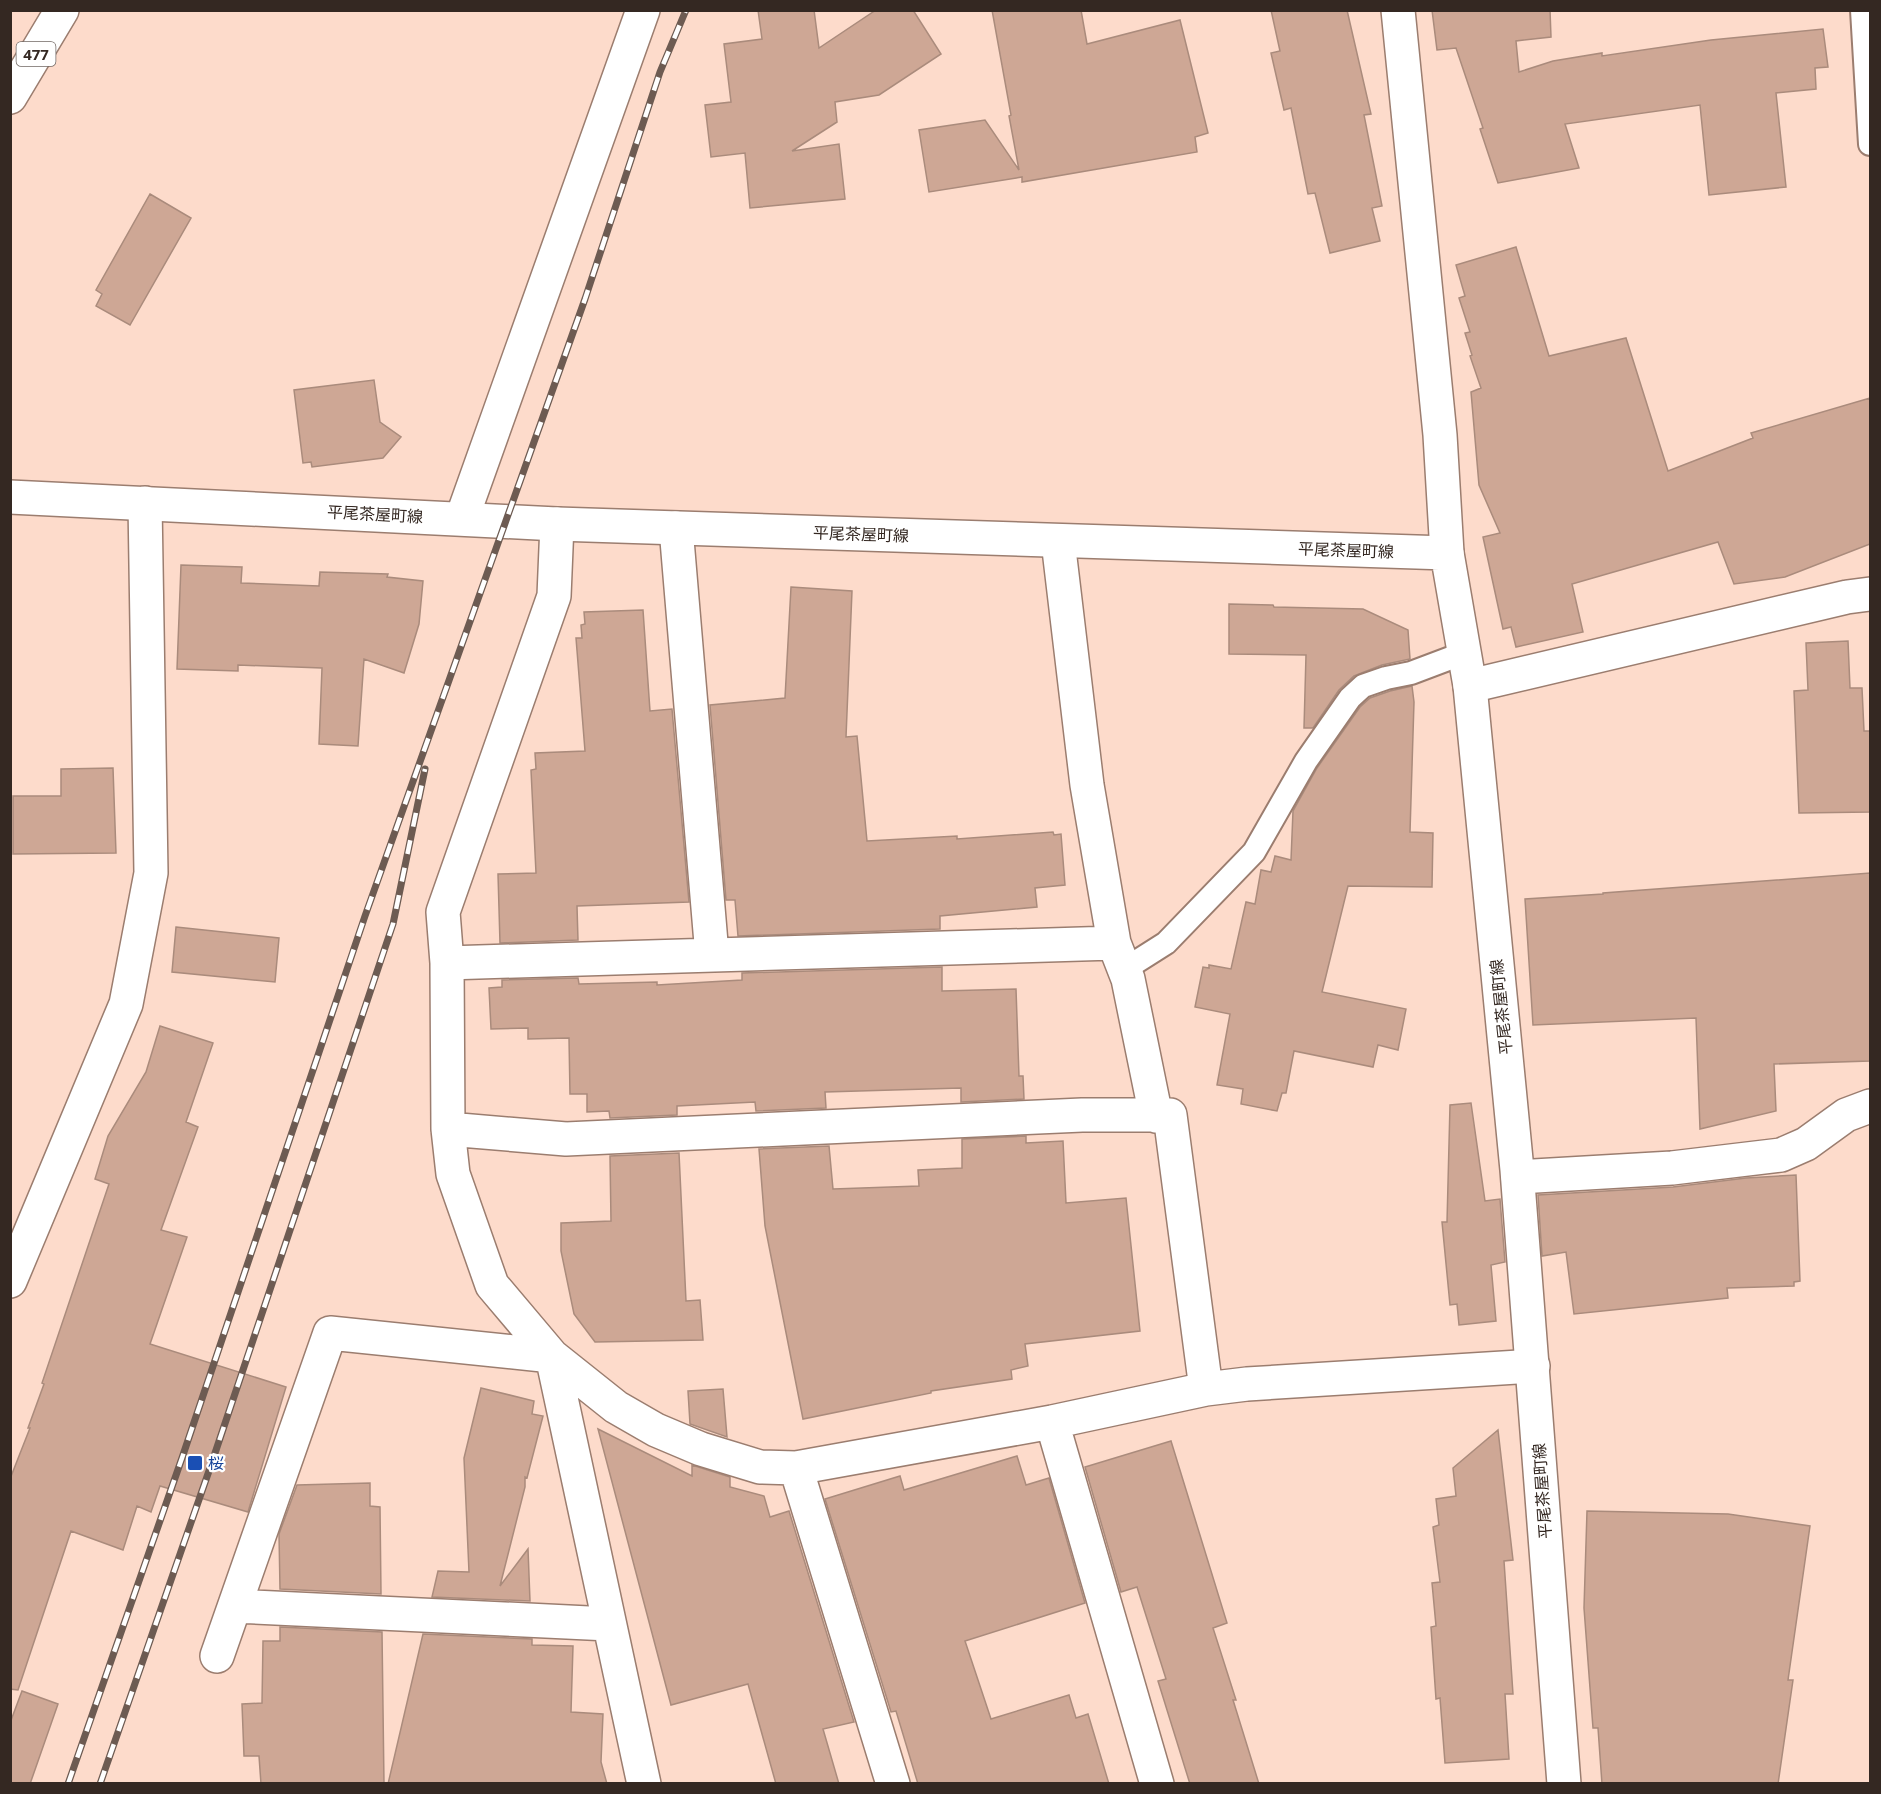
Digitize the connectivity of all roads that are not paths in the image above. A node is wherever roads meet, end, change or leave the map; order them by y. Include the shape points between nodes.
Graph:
1 (62, 10) edge
2 (643, 10) edge
3 (1398, 10) edge
4 (1862, 10) edge
5 (10, 97) edge
6 (1870, 144) edge
7 (10, 497) edge
8 (145, 503) junction
9 (462, 518) junction
10 (557, 524) junction
11 (676, 528) junction
12 (1058, 541) junction
13 (1447, 553) junction
14 (1870, 594) edge
15 (1464, 653) junction
16 (1470, 686) junction
17 (712, 955) junction
18 (1119, 956) junction
19 (447, 963) junction
20 (1870, 1107) edge
21 (1156, 1116) junction
22 (448, 1129) junction
23 (1518, 1177) junction
24 (10, 1281) edge
25 (552, 1356) junction
26 (1533, 1366) junction
27 (1206, 1389) junction
28 (1052, 1422) junction
29 (796, 1468) junction
30 (235, 1606) junction
31 (609, 1624) junction
32 (217, 1656) dead end
33 (644, 1784) edge
34 (893, 1784) edge
35 (1158, 1784) edge
36 (1564, 1784) edge

1 - 5 main road, 477
2 - 9 main road
3 - 13 main road via 1438,412
4 - 6 lane
7 - 8 main road, 平尾茶屋町線
8 - 9 main road, 平尾茶屋町線
8 - 24 main road via 151,873 126,1004
9 - 10 main road, 平尾茶屋町線
10 - 11 main road, 平尾茶屋町線
10 - 19 main road via 554,596 443,912
11 - 12 main road, 平尾茶屋町線
11 - 17 main road
12 - 13 main road, 平尾茶屋町線
12 - 18 main road via 1087,785
13 - 15 main road, 平尾茶屋町線
14 - 16 main road
15 - 16 main road, 平尾茶屋町線
15 - 18 lane via 1363,686 1350,698 1306,761 1254,852 1166,943
16 - 23 main road, 平尾茶屋町線
17 - 18 main road
17 - 19 main road
18 - 21 main road
19 - 22 main road
20 - 23 main road via 1846,1115 1806,1144 1781,1155 1672,1168
21 - 22 main road via 1082,1115 566,1139
21 - 27 main road via 1170,1115
22 - 25 main road via 453,1174 492,1285
23 - 26 main road, 平尾茶屋町線
25 - 29 main road via 616,1407 656,1430 760,1467
25 - 30 main road via 330,1333
25 - 31 main road
26 - 27 main road
26 - 36 main road, 平尾茶屋町線
27 - 28 main road
28 - 29 main road
28 - 35 main road
29 - 34 main road
30 - 31 main road
30 - 32 main road
31 - 33 main road

